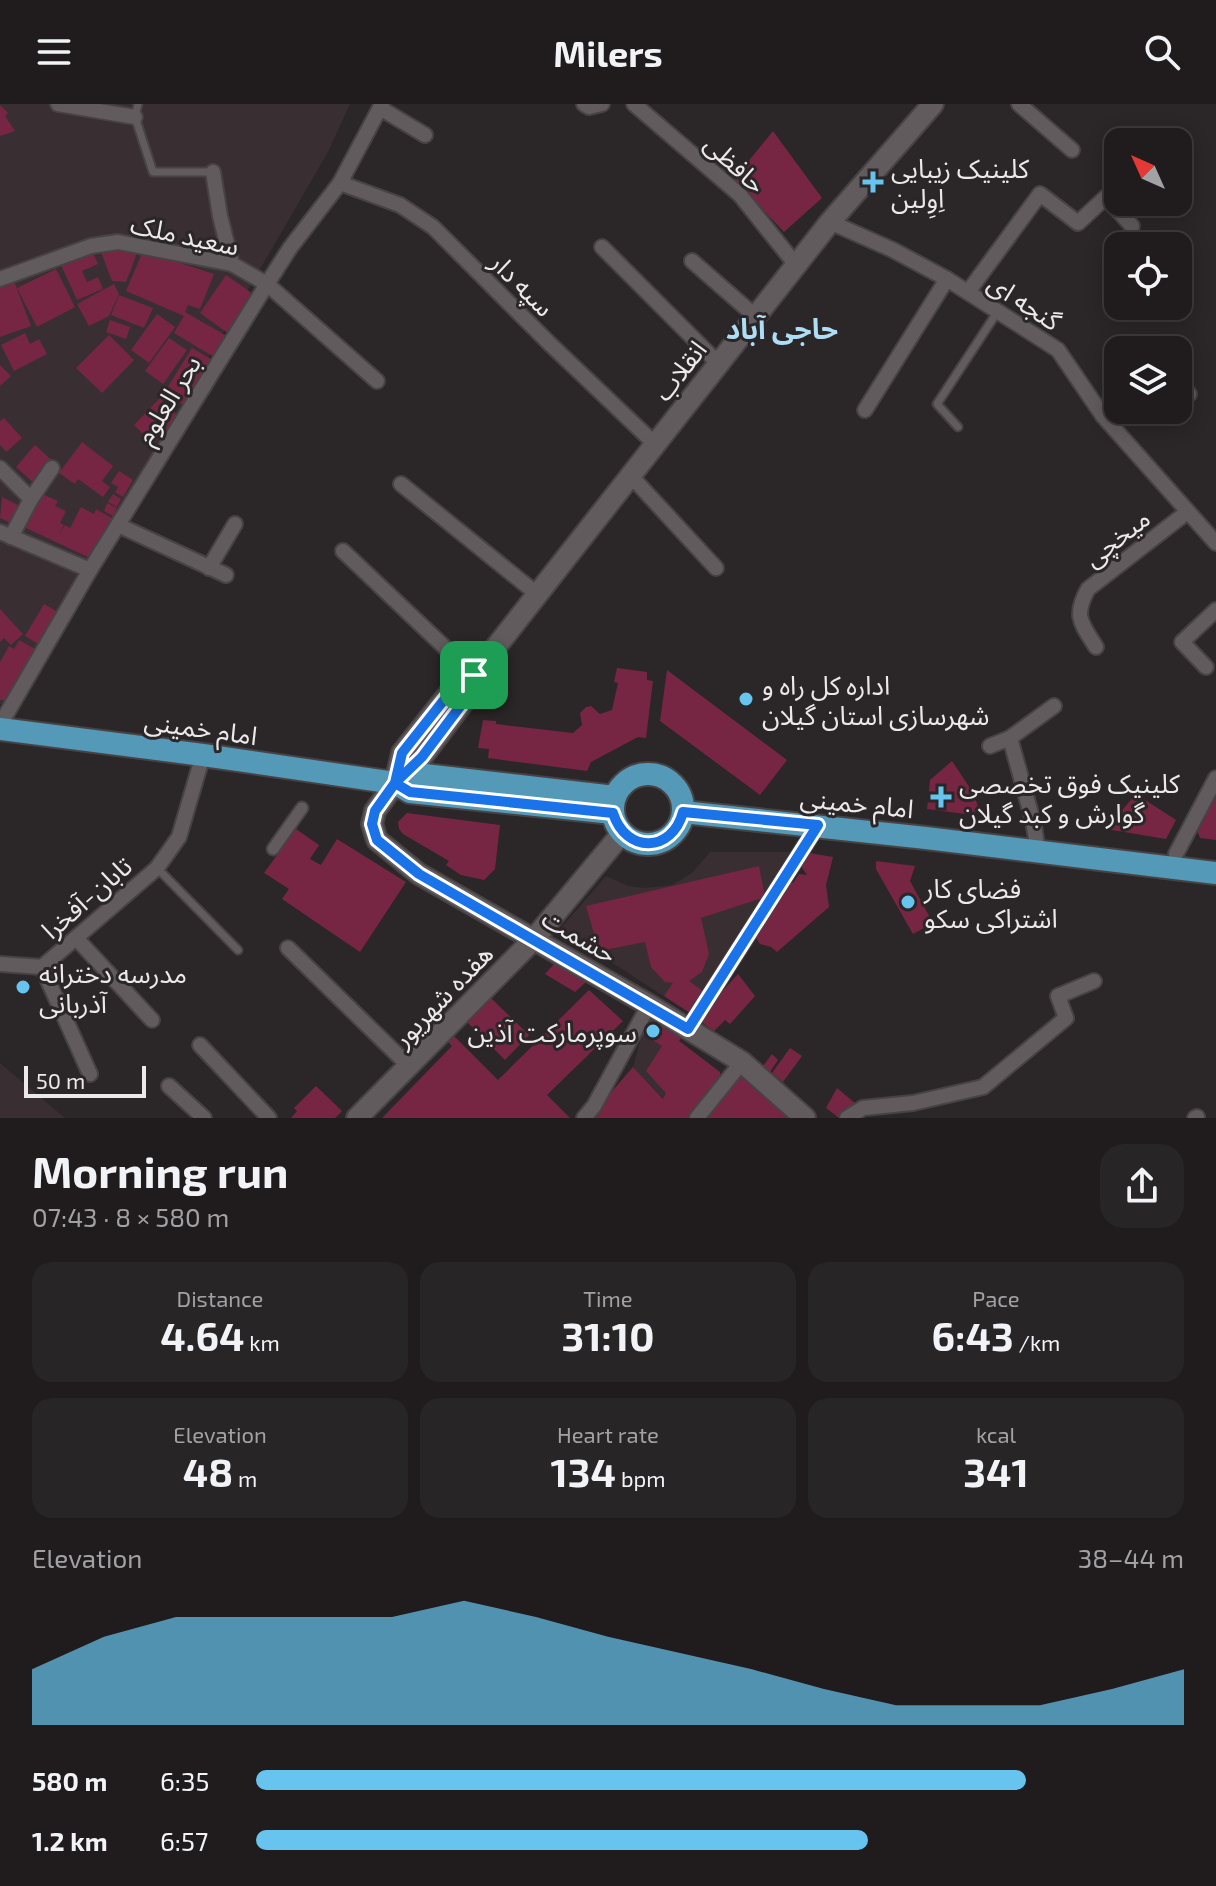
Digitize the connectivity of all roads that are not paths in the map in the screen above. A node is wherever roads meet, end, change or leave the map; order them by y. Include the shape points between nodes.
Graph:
1 (58, 104) edge
2 (584, 104) edge
3 (602, 104) edge
4 (634, 104) edge
5 (933, 104) edge
6 (1019, 104) edge
7 (381, 106) edge
8 (136, 110) edge
9 (425, 135) dead end
10 (1072, 150) dead end
11 (213, 172) joint
12 (340, 183) junction
13 (830, 222) junction
14 (1132, 226) dead end
15 (602, 247) dead end
16 (692, 261) dead end
17 (232, 264) junction
18 (796, 265) junction
19 (0, 279) edge
20 (947, 279) junction
21 (267, 284) junction
22 (968, 292) junction
23 (998, 311) junction
24 (755, 316) junction
25 (718, 363) junction
26 (377, 381) dead end
27 (865, 410) dead end
28 (1103, 416) joint
29 (958, 427) dead end
30 (655, 444) junction
31 (0, 468) edge
32 (52, 468) dead end
33 (631, 476) junction
34 (401, 484) dead end
35 (31, 499) junction
36 (1186, 513) junction
37 (235, 524) dead end
38 (118, 525) junction
39 (6, 534) edge
40 (1216, 543) edge
41 (343, 551) dead end
42 (209, 568) junction
43 (716, 568) dead end
44 (90, 570) junction
45 (226, 575) dead end
46 (537, 594) junction
47 (1216, 610) edge
48 (1096, 647) dead end
49 (1206, 667) dead end
50 (474, 675) junction
51 (1054, 706) dead end
52 (0, 727) edge
53 (1010, 738) junction
54 (990, 746) dead end
55 (203, 755) junction
56 (1216, 778) edge
57 (395, 783) junction
58 (302, 808) dead end
59 (683, 812) junction
60 (617, 814) junction
61 (818, 825) junction
62 (273, 849) dead end
63 (1038, 850) junction
64 (1176, 854) dead end
65 (157, 868) junction
66 (1216, 873) edge
67 (550, 919) junction
68 (76, 938) junction
69 (534, 939) junction
70 (288, 948) dead end
71 (238, 950) dead end
72 (563, 955) junction
73 (0, 964) edge
74 (42, 967) junction
75 (1094, 981) dead end
76 (649, 1005) junction
77 (152, 1020) dead end
78 (688, 1029) junction
79 (200, 1045) dead end
80 (742, 1062) junction
81 (409, 1066) junction
82 (90, 1074) dead end
83 (169, 1086) dead end
84 (204, 1118) edge
85 (269, 1118) edge
86 (357, 1118) edge
87 (584, 1118) edge
88 (697, 1118) edge
89 (805, 1118) edge
90 (847, 1118) edge

1 - 8 street
2 - 3 street
4 - 18 street, حافظی via 740,195
5 - 13 main road, انقلاب
6 - 10 street
7 - 9 street
7 - 12 street, بحر العلوم
8 - 11 lane via 153,172
11 - 17 street
12 - 21 street, بحر العلوم
12 - 30 street, سپه دار via 400,205 433,227
13 - 18 main road, انقلاب
13 - 20 street, گنجه ای
14 - 22 street via 1106,197 1078,223 1040,194
15 - 25 street
16 - 24 street
17 - 19 street, سعید ملک via 118,242 91,246
17 - 21 street, سعید ملک
18 - 24 main road, انقلاب
20 - 22 street, گنجه ای
20 - 27 street
21 - 26 street, سعید ملک
21 - 38 street, بحر العلوم
22 - 23 street, گنجه ای
23 - 28 street, گنجه ای via 1058,350
23 - 29 lane via 937,404
24 - 25 main road, انقلاب
25 - 30 main road, انقلاب
28 - 36 street, گنجه ای
30 - 33 main road, انقلاب
31 - 35 street
32 - 35 street
33 - 43 street
33 - 46 main road, انقلاب
34 - 46 street
35 - 39 street
36 - 40 street, گنجه ای
36 - 48 street, میخچی via 1088,589 1079,620
37 - 42 street
38 - 42 street
38 - 44 street, بحر العلوم
39 - 44 street
41 - 50 street
42 - 45 street
44 - 52 street, بحر العلوم
46 - 50 main road, انقلاب
47 - 49 street via 1182,642
50 - 57 main road, انقلاب via 455,686 402,753
51 - 53 street
52 - 55 main road, امام خمینی
53 - 54 street
53 - 63 street
55 - 57 main road, امام خمینی
55 - 65 street, تابان-آفخرا via 179,837
56 - 64 street
57 - 60 main road, امام خمینی via 416,774
57 - 69 main road, حشمت via 375,811 377,840 419,874
58 - 62 street
59 - 60 main road via 664,839 642,843
59 - 60 main road via 671,782 650,774 629,779
59 - 61 main road, امام خمینی
60 - 67 main road, هفده شهریور
61 - 63 main road, امام خمینی
61 - 78 street
63 - 66 main road, امام خمینی
65 - 68 street, تابان-آفخرا
65 - 71 lane
67 - 69 main road, هفده شهریور
67 - 72 main road via 545,933
68 - 74 street, تابان-آفخرا
68 - 77 street
69 - 72 main road, حشمت
69 - 81 main road, هفده شهریور
70 - 81 street
72 - 76 main road, حشمت
73 - 74 street, تابان-آفخرا
74 - 82 street
75 - 90 street via 1058,996 1066,1018 983,1087 863,1108
76 - 78 main road, حشمت
76 - 87 street
78 - 80 main road, حشمت
79 - 85 street
80 - 88 street
80 - 89 main road, حشمت
81 - 86 main road, هفده شهریور
83 - 84 street

